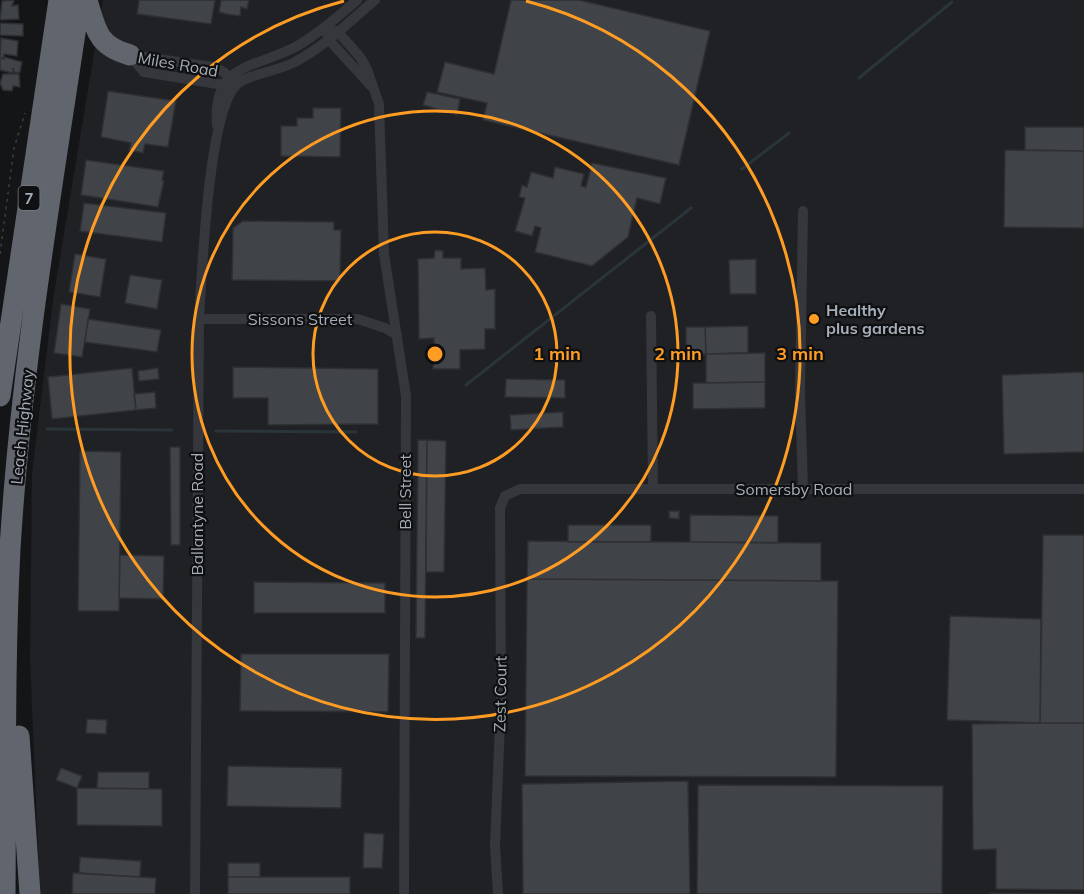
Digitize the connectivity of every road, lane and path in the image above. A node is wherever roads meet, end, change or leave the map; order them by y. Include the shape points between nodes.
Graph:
1 (59, 0) edge
2 (80, 0) edge
3 (87, 0) edge
4 (357, 0) edge
5 (375, 0) edge
6 (324, 27) junction
7 (338, 32) junction
8 (329, 40) junction
9 (134, 62) junction
10 (227, 79) junction
11 (206, 81) junction
12 (377, 93) junction
13 (218, 97) junction
14 (27, 104) dead end
15 (218, 135) junction
16 (803, 211) dead end
17 (0, 254) edge
18 (651, 316) dead end
19 (199, 319) junction
20 (397, 335) junction
21 (0, 396) edge
22 (653, 489) junction
23 (803, 489) junction
24 (1084, 489) edge
25 (505, 496) joint
26 (10, 574) junction
27 (5, 894) edge
28 (30, 894) edge
29 (195, 894) edge
30 (404, 894) edge
31 (498, 894) edge

1 - 21 highway, Leach Highway / 7
2 - 26 highway, Leach Highway / 7 via 35,303 20,427
3 - 9 highway via 101,39
4 - 6 street, Miles Road
5 - 7 street, Miles Road
6 - 7 street
6 - 8 street
6 - 10 street, Miles Road via 290,49 240,68
7 - 8 street, Miles Road
7 - 12 street, Bell Street via 364,63
8 - 10 street, Miles Road via 295,62 247,78
8 - 12 street
9 - 10 street, Miles Road
9 - 11 street, Miles Road via 144,72
10 - 11 street, Miles Road
10 - 13 street, Ballantyne Road
10 - 15 street, Ballantyne Road
11 - 13 street
12 - 20 street, Bell Street via 384,254
13 - 15 street, Ballantyne Road
14 - 17 path via 14,148
15 - 19 street, Ballantyne Road via 204,229
16 - 23 street
18 - 22 street
19 - 20 street, Sissons Street via 358,319
19 - 29 street, Ballantyne Road
20 - 30 street, Bell Street via 406,396
22 - 23 street, Somersby Road
22 - 25 street, Somersby Road via 520,489
23 - 24 street, Somersby Road
25 - 31 street, Zest Court via 500,508 501,699 495,846
26 - 27 highway, Leach Highway / 7
26 - 28 highway

